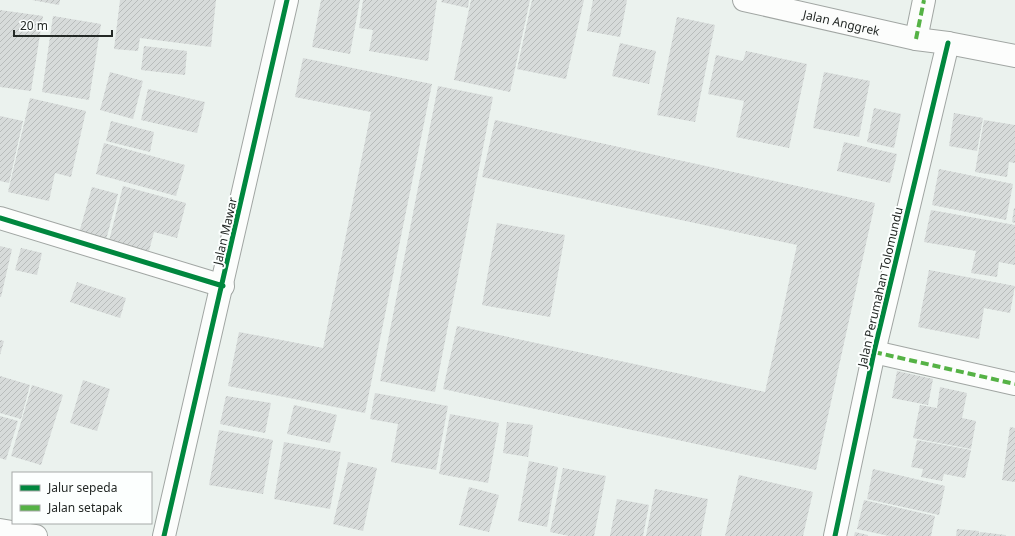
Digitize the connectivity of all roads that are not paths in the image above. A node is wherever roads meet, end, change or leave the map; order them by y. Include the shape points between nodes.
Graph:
1 (288, 0) edge
2 (744, 0) edge
3 (924, 0) edge
4 (916, 39) junction
5 (948, 43) junction
6 (1015, 56) edge
7 (0, 218) edge
8 (223, 286) junction
9 (874, 352) junction
10 (1015, 384) edge
11 (0, 530) edge
12 (36, 536) edge
13 (164, 536) edge
14 (835, 536) edge

1 - 8 street, Jalan Mawar
2 - 4 street, Jalan Anggrek
3 - 4 street
4 - 5 street, Jalan Anggrek
5 - 6 street, Jalan Anggrek
5 - 9 street, Jalan Perumahan Tolomundu
7 - 8 street
8 - 13 street, Jalan Mawar
9 - 10 street
9 - 14 street, Jalan Perumahan Tolomundu
11 - 12 street

